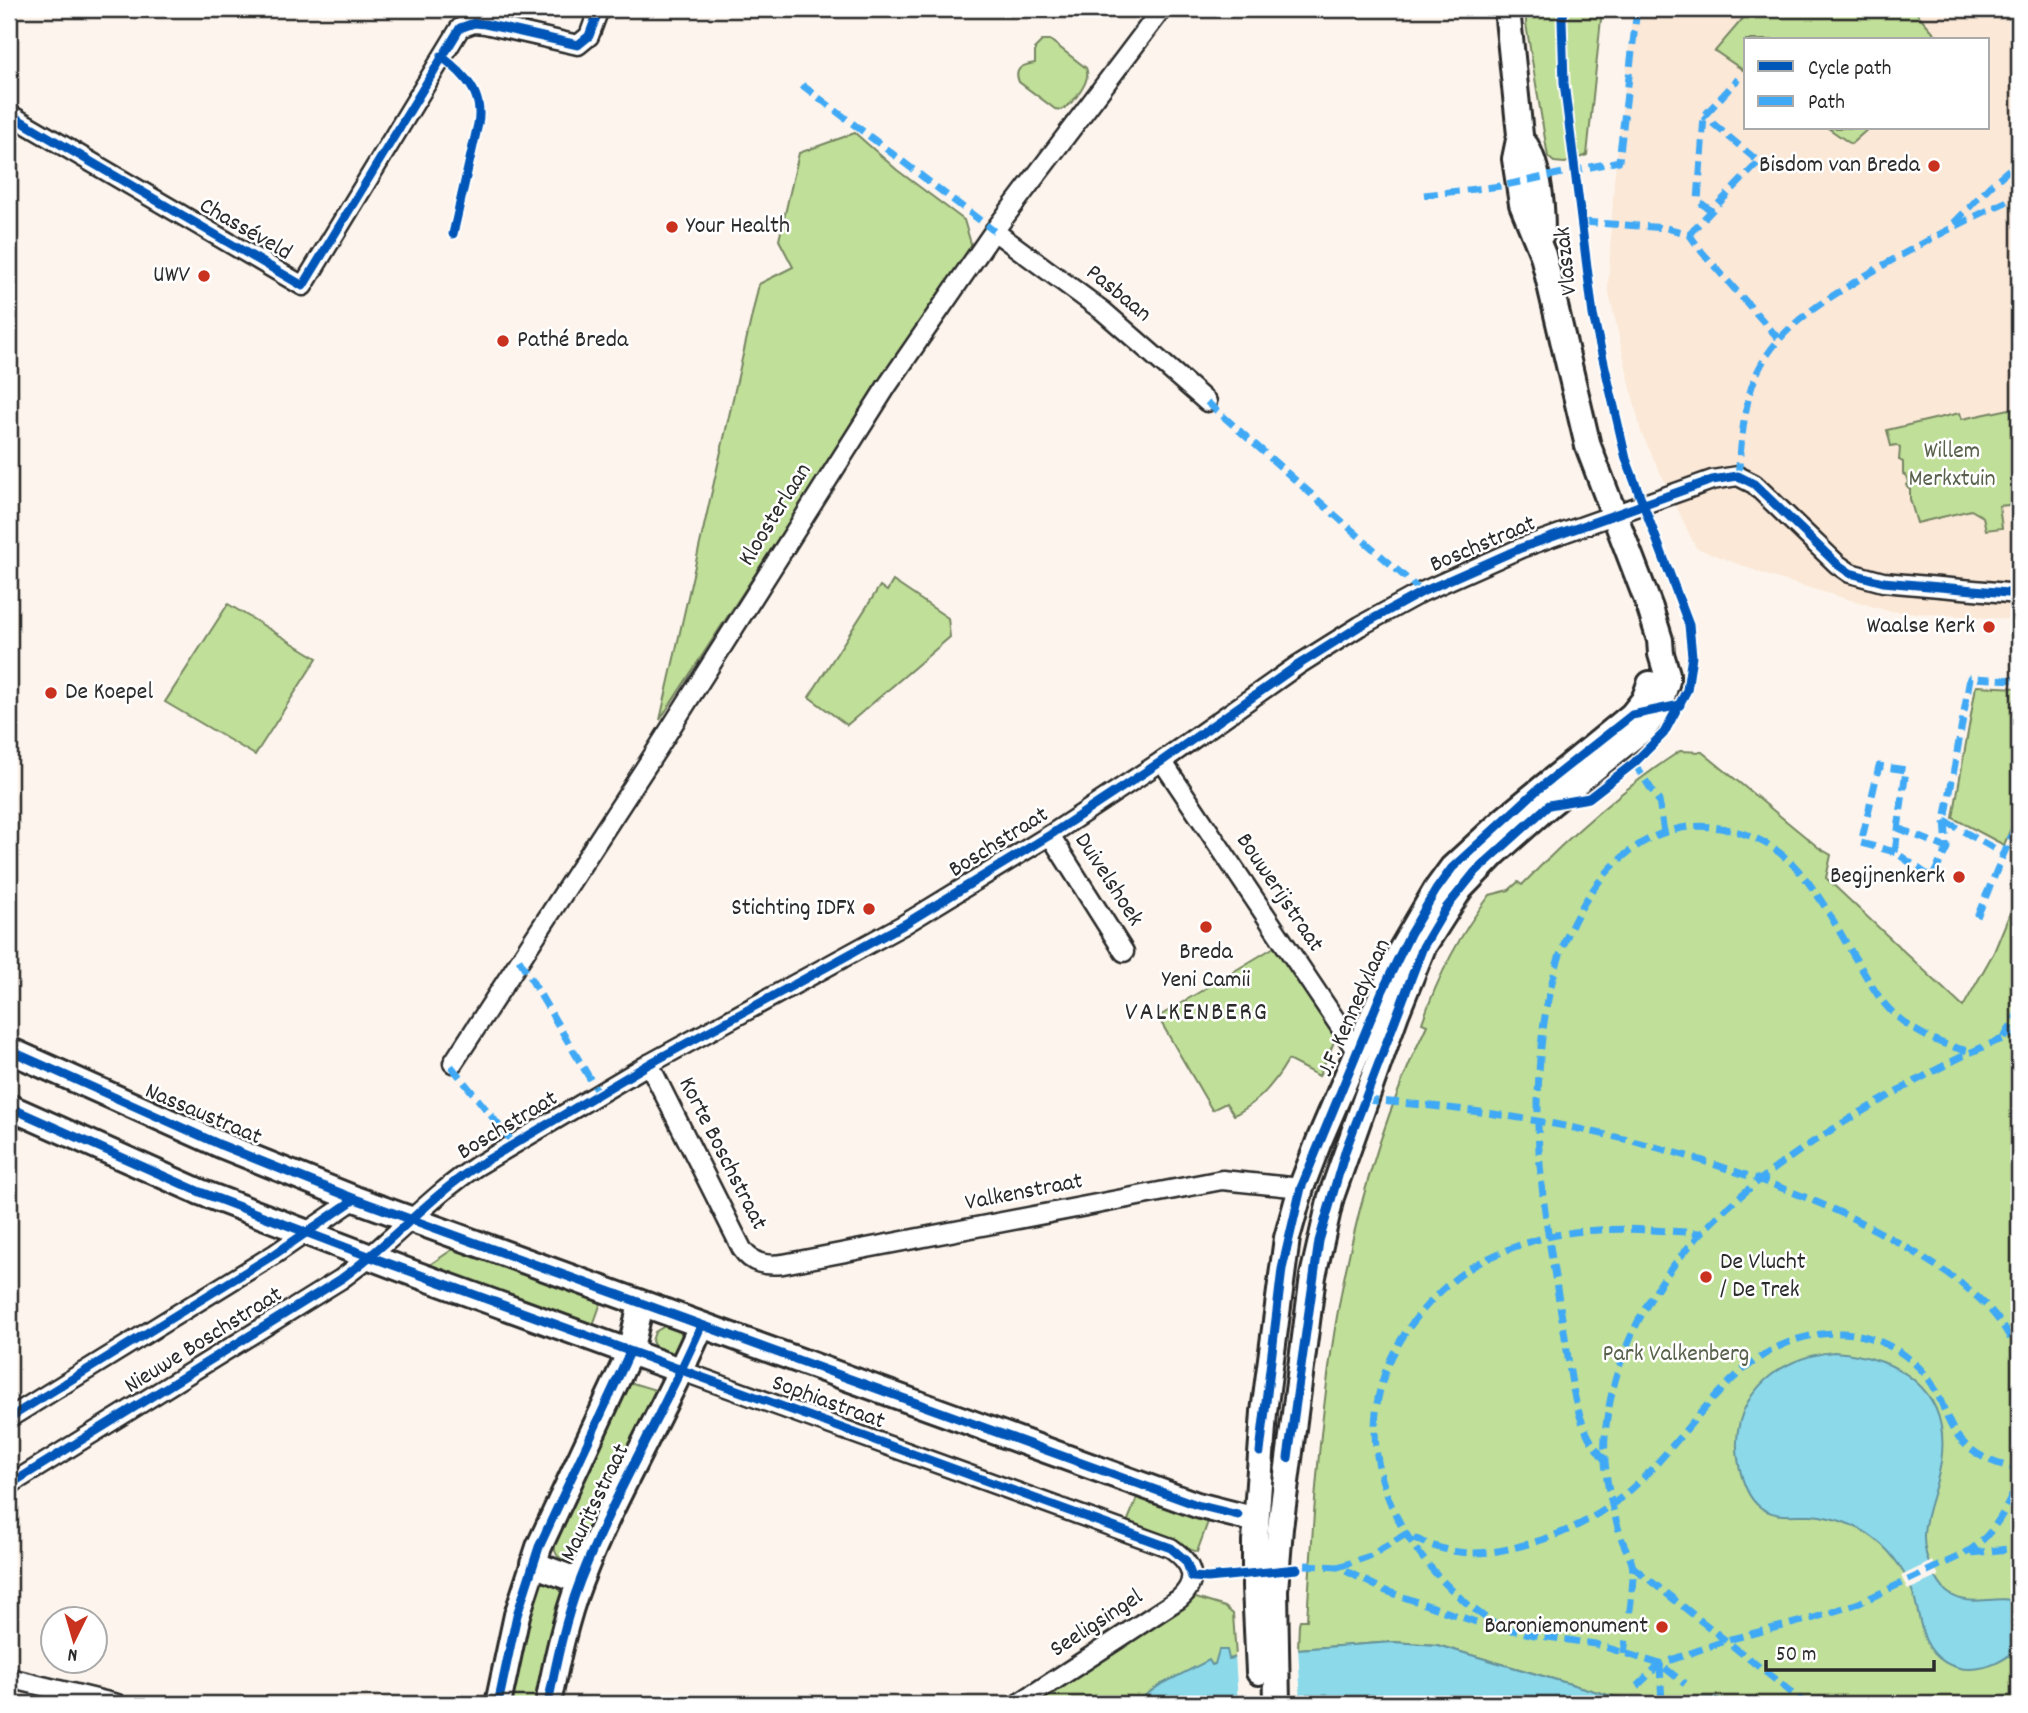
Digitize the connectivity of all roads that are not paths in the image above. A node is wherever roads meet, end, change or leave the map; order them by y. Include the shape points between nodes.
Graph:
1 (599, 9) edge
2 (1162, 9) edge
3 (1507, 9) edge
4 (2015, 9) edge
5 (2019, 14) edge
6 (9, 114) edge
7 (995, 231) junction
8 (1207, 401) dead end
9 (1613, 515) junction
10 (2019, 594) edge
11 (1661, 654) junction
12 (1162, 761) junction
13 (1050, 835) junction
14 (1125, 952) dead end
15 (9, 1050) edge
16 (1357, 1052) junction
17 (453, 1062) dead end
18 (649, 1064) junction
19 (9, 1107) edge
20 (1301, 1188) junction
21 (1331, 1197) junction
22 (355, 1199) junction
23 (384, 1210) joint
24 (412, 1221) junction
25 (306, 1232) junction
26 (371, 1257) junction
27 (758, 1262) joint
28 (641, 1304) junction
29 (701, 1325) junction
30 (630, 1352) junction
31 (682, 1371) junction
32 (9, 1418) edge
33 (9, 1485) edge
34 (1256, 1520) junction
35 (533, 1564) junction
36 (1192, 1577) joint
37 (579, 1581) junction
38 (1266, 1641) junction
39 (9, 1678) edge
40 (117, 1704) edge
41 (498, 1704) edge
42 (548, 1704) edge
43 (1018, 1704) edge
44 (1261, 1704) edge
45 (1277, 1704) edge

1 - 6 street, Chasséveld via 589,36 578,45 485,24 468,24 456,32 303,286
2 - 7 street, Kloosterlaan
3 - 9 street, Vlaszak via 1520,135 1531,156 1542,211 1543,254 1588,446
4 - 5 street
7 - 8 street, Pasbaan via 1103,311
7 - 17 street, Kloosterlaan via 880,398
9 - 10 street, Boschstraat via 1712,480 1738,476 1754,484 1850,573 1893,584
9 - 11 street, J.F. Kennedylaan via 1650,608
9 - 12 street, Boschstraat via 1422,592 1298,665
11 - 16 street, J.F. Kennedylaan via 1639,708 1536,791 1444,879 1401,950
11 - 21 street, J.F. Kennedylaan via 1667,674 1665,692 1644,728 1495,853 1460,889 1430,933
12 - 13 street, Boschstraat
12 - 16 street, Bouwerijstraat
13 - 14 street, Duivelshoek
13 - 18 street, Boschstraat via 851,955
15 - 22 street, Nassaustraat
16 - 20 street, J.F. Kennedylaan
18 - 24 street, Boschstraat via 456,1180
18 - 27 street, Korte Boschstraat via 742,1249
19 - 25 street via 200,1192
20 - 21 street
20 - 27 street, Valkenstraat via 1222,1181 783,1264
20 - 34 street, J.F. Kennedylaan via 1280,1282
21 - 38 street, J.F. Kennedylaan via 1313,1276
22 - 23 street, Nassaustraat
22 - 25 street, Nieuwe Boschstraat
23 - 24 street, Sophiastraat
24 - 26 street, Nieuwe Boschstraat
24 - 28 street, Sophiastraat
25 - 26 street, Sophiastraat
25 - 32 street, Nieuwe Boschstraat
26 - 30 street, Sophiastraat
26 - 33 street, Nieuwe Boschstraat
28 - 29 street, Sophiastraat
28 - 30 street, Mauritsstraat
29 - 31 street, Mauritsstraat
29 - 34 street, Sophiastraat via 1197,1506
30 - 31 street, Sophiastraat
30 - 35 street, Mauritsstraat
31 - 36 street, Sophiastraat via 1171,1548 1186,1561
31 - 37 street, Mauritsstraat
34 - 38 street, J.F. Kennedylaan via 1255,1587
35 - 37 street
35 - 41 street, Mauritsstraat
36 - 43 street, Seeligsingel via 1186,1593 1172,1605
37 - 42 street, Mauritsstraat
38 - 44 street, J.F. Kennedylaan
38 - 45 street, J.F. Kennedylaan
39 - 40 street

